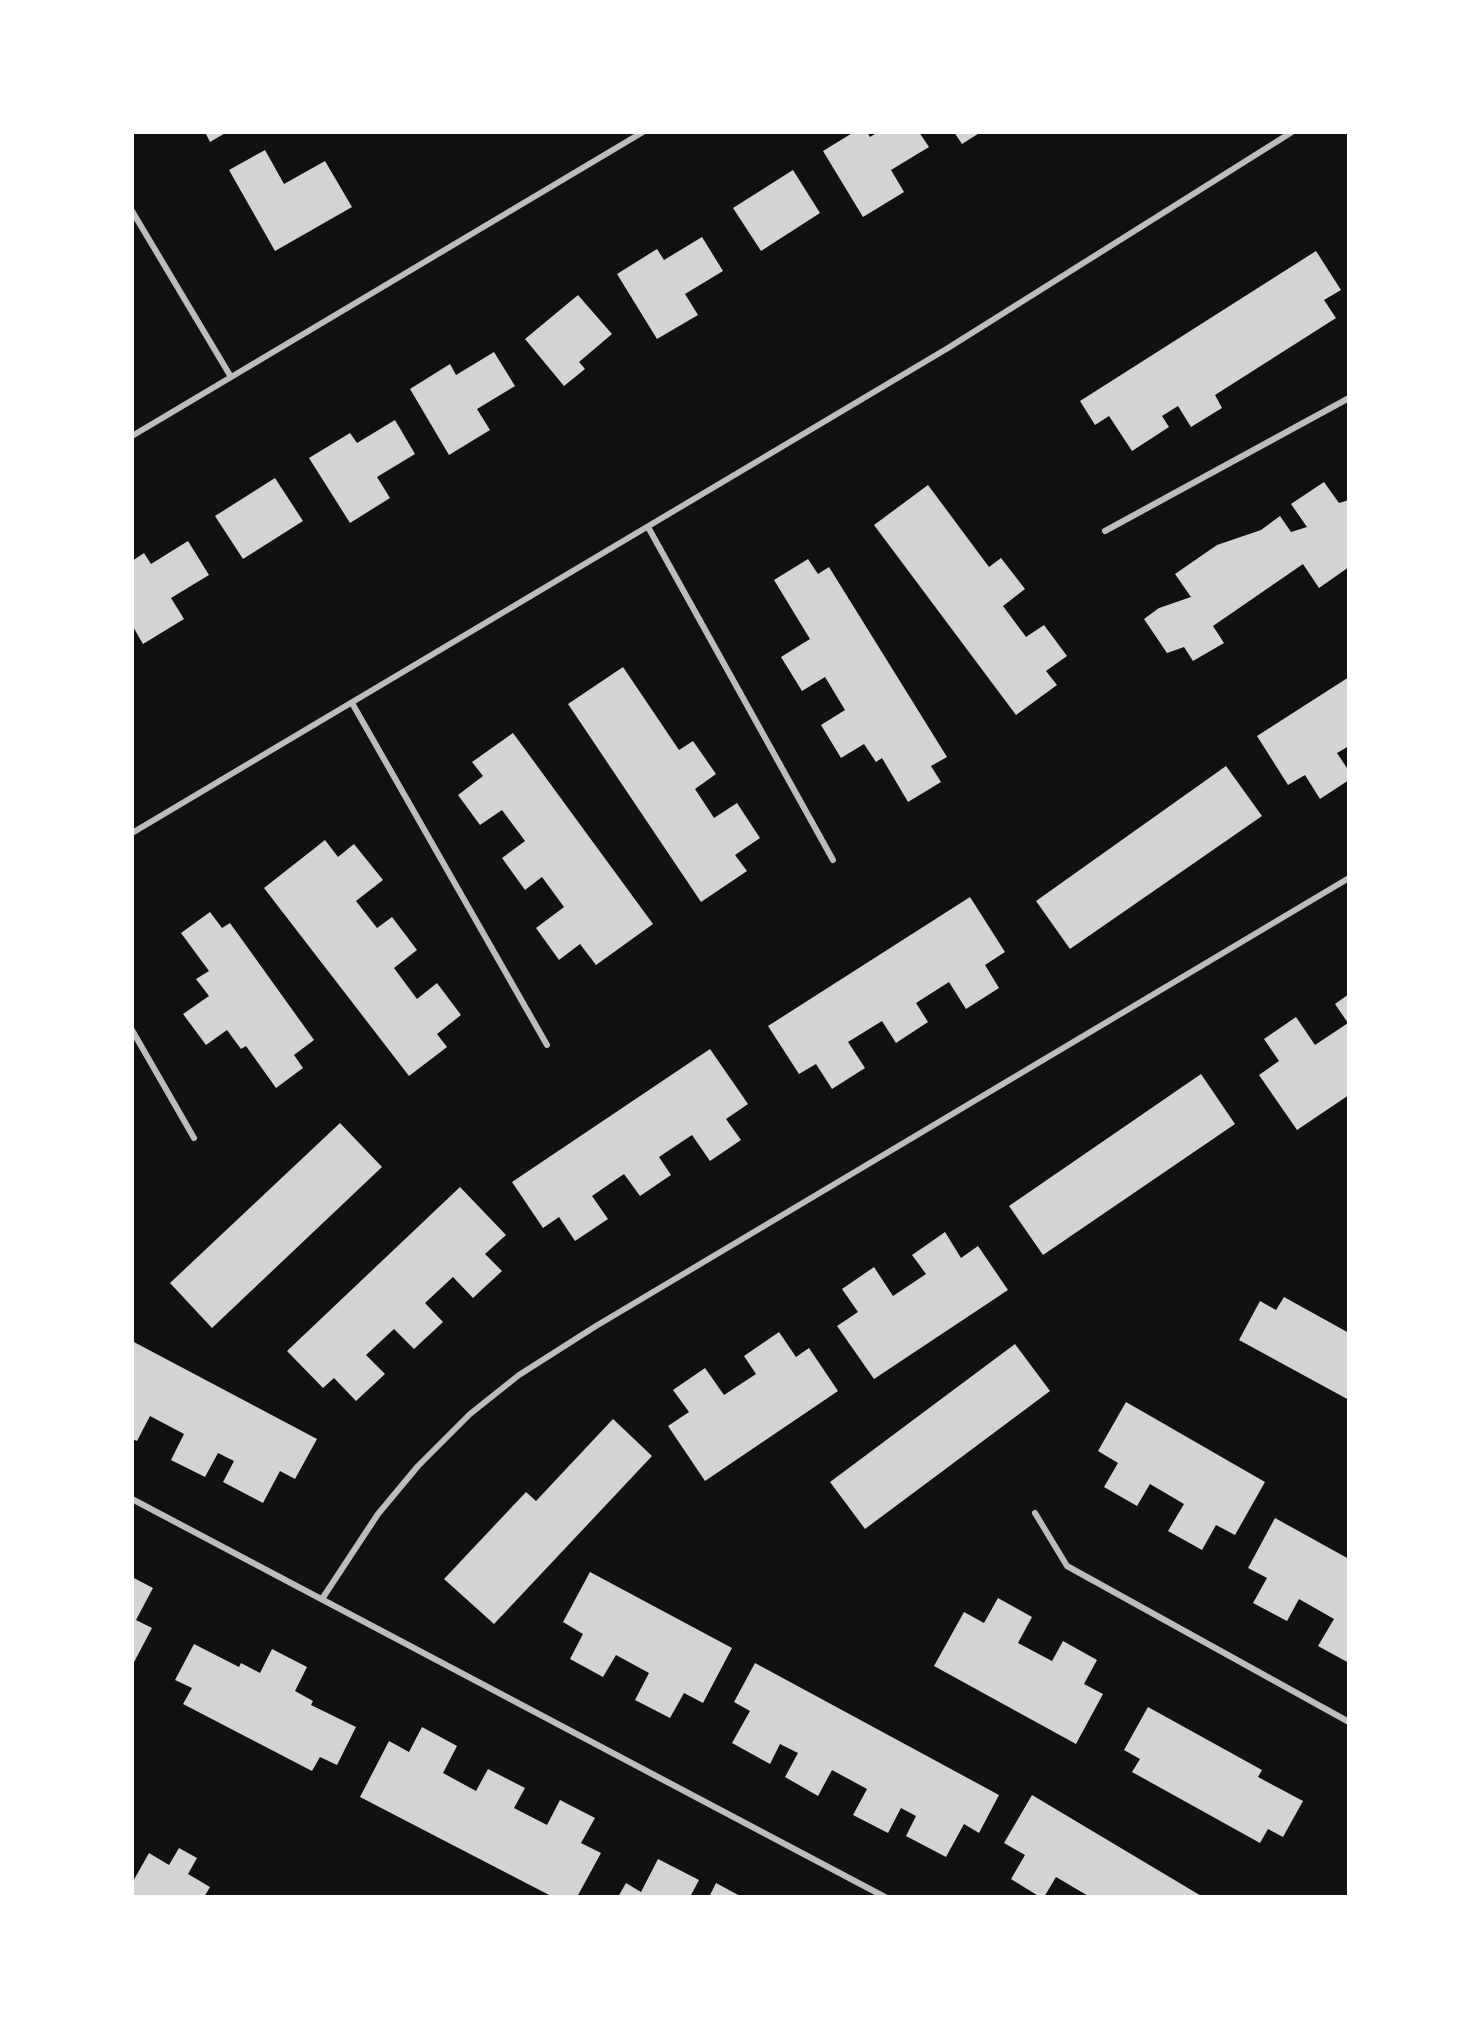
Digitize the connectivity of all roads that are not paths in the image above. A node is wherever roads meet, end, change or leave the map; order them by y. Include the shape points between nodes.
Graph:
1 (643, 132) edge
2 (1292, 132) edge
3 (132, 211) edge
4 (231, 377) junction
5 (1349, 398) edge
6 (132, 436) edge
7 (648, 526) junction
8 (1105, 531) dead end
9 (352, 703) junction
10 (132, 833) edge
11 (833, 860) dead end
12 (1349, 878) edge
13 (132, 1030) edge
14 (547, 1045) dead end
15 (194, 1138) dead end
16 (132, 1499) edge
17 (1035, 1513) dead end
18 (322, 1599) junction
19 (1349, 1722) edge
20 (885, 1897) edge

1 - 4 street
2 - 7 street via 948,348
3 - 4 street
4 - 6 street
5 - 8 street
7 - 9 street
7 - 11 street
9 - 10 street
9 - 14 street
12 - 18 street via 519,1375 470,1414 418,1466 378,1514
13 - 15 street
16 - 18 street
17 - 19 street via 1067,1566
18 - 20 street

